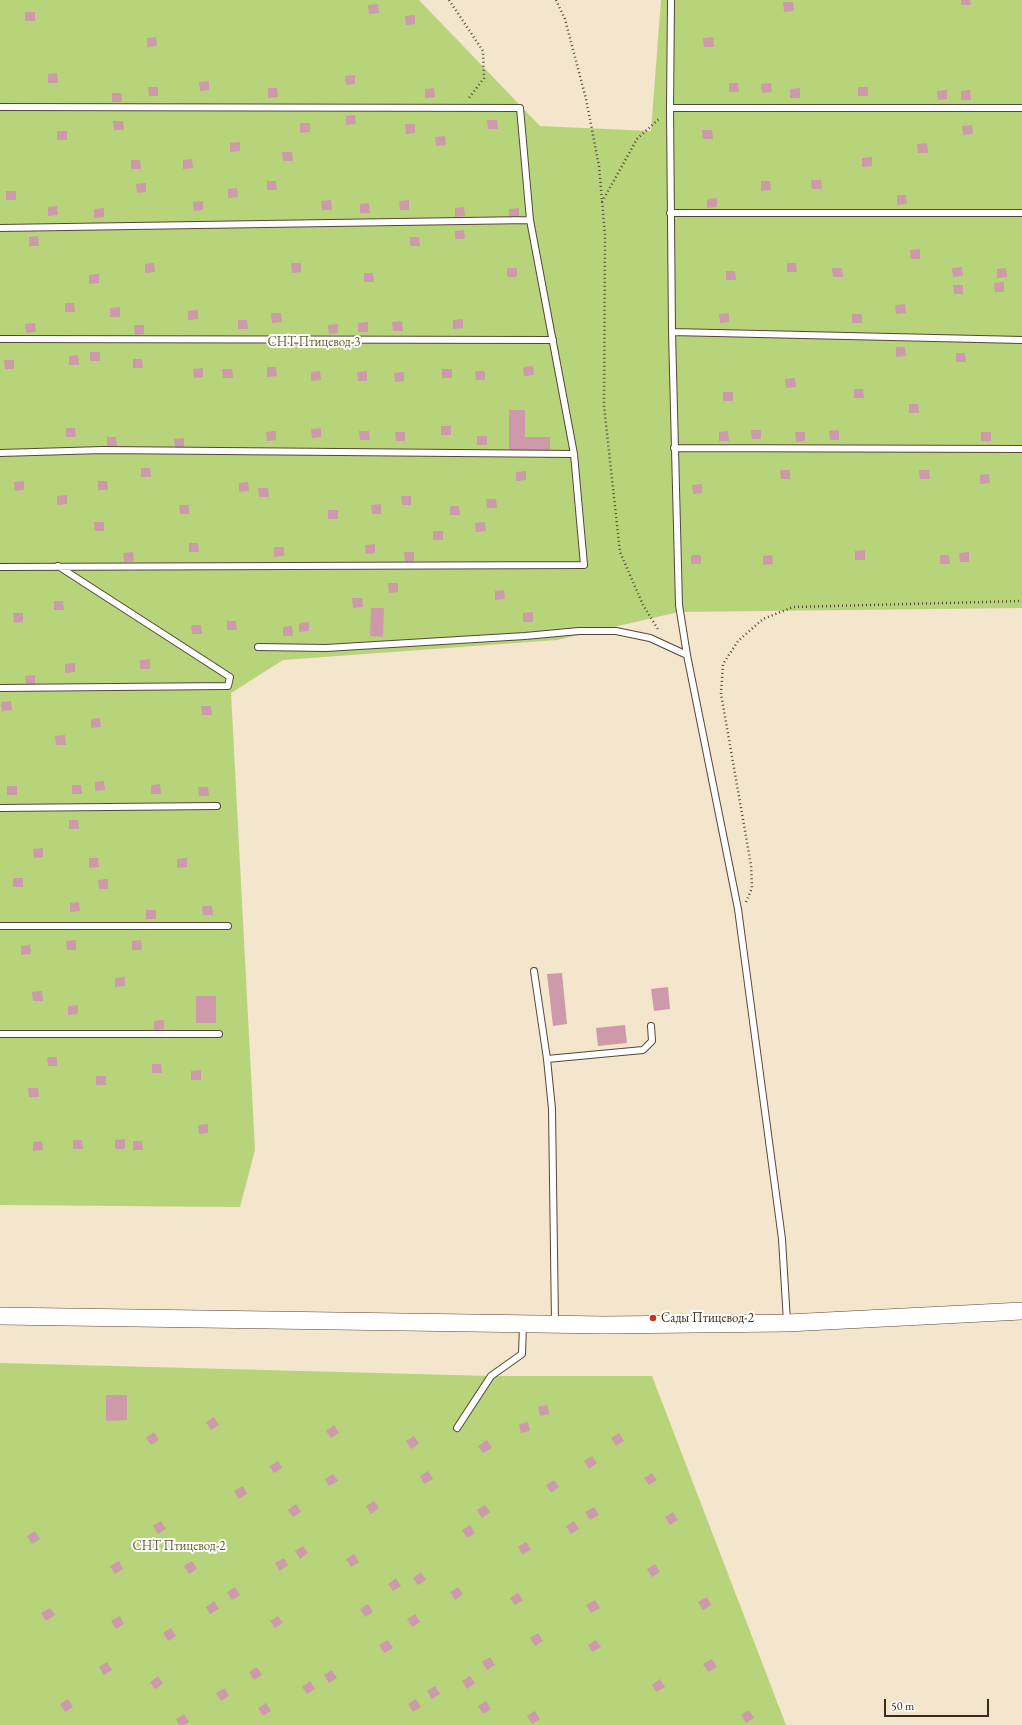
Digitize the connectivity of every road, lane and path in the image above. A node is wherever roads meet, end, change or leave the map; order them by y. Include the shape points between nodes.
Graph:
1 (449, 0) edge
2 (556, 0) edge
3 (671, 0) edge
4 (0, 107) edge
5 (461, 108) junction
6 (670, 108) junction
7 (1022, 108) edge
8 (602, 202) junction
9 (670, 213) junction
10 (1022, 213) edge
11 (530, 220) junction
12 (0, 228) edge
13 (672, 332) junction
14 (0, 339) edge
15 (553, 340) junction
16 (1022, 340) edge
17 (674, 448) junction
18 (1022, 449) edge
19 (0, 453) edge
20 (574, 454) junction
21 (56, 566) junction
22 (0, 567) edge
23 (1022, 601) edge
24 (664, 635) dead end
25 (258, 647) dead end
26 (686, 655) junction
27 (0, 688) edge
28 (217, 806) dead end
29 (0, 808) edge
30 (738, 909) junction
31 (0, 926) edge
32 (228, 926) dead end
33 (534, 971) dead end
34 (651, 1026) dead end
35 (0, 1034) edge
36 (219, 1034) dead end
37 (547, 1059) junction
38 (1022, 1311) edge
39 (0, 1316) edge
40 (787, 1323) junction
41 (555, 1324) junction
42 (523, 1325) junction
43 (457, 1428) dead end

1 - 5 path via 483,50 484,78
2 - 8 path via 565,19 586,99 599,166
3 - 6 lane
4 - 5 lane
5 - 11 lane via 520,108
6 - 7 lane
6 - 8 path via 637,139
6 - 9 lane
8 - 24 path via 605,235 604,406 620,552 643,605
9 - 10 lane
9 - 13 lane
11 - 12 lane
11 - 15 lane
13 - 16 lane
13 - 17 lane
14 - 15 lane
15 - 20 lane
17 - 18 lane
17 - 26 lane via 679,605
19 - 20 lane via 103,450
20 - 21 lane via 584,565
21 - 22 lane
21 - 27 lane via 230,676 228,686
23 - 30 path via 793,607 763,619 738,641 723,664 720,694 751,865 752,888 748,900
25 - 26 lane via 326,648 609,631 650,638
26 - 30 lane
28 - 29 lane
30 - 40 lane via 782,1231
31 - 32 lane
33 - 37 lane
34 - 37 lane via 652,1041 643,1050
35 - 36 lane
37 - 41 lane via 552,1109
38 - 40 main road
39 - 42 main road
40 - 41 main road
41 - 42 main road
42 - 43 lane via 522,1354 491,1376

